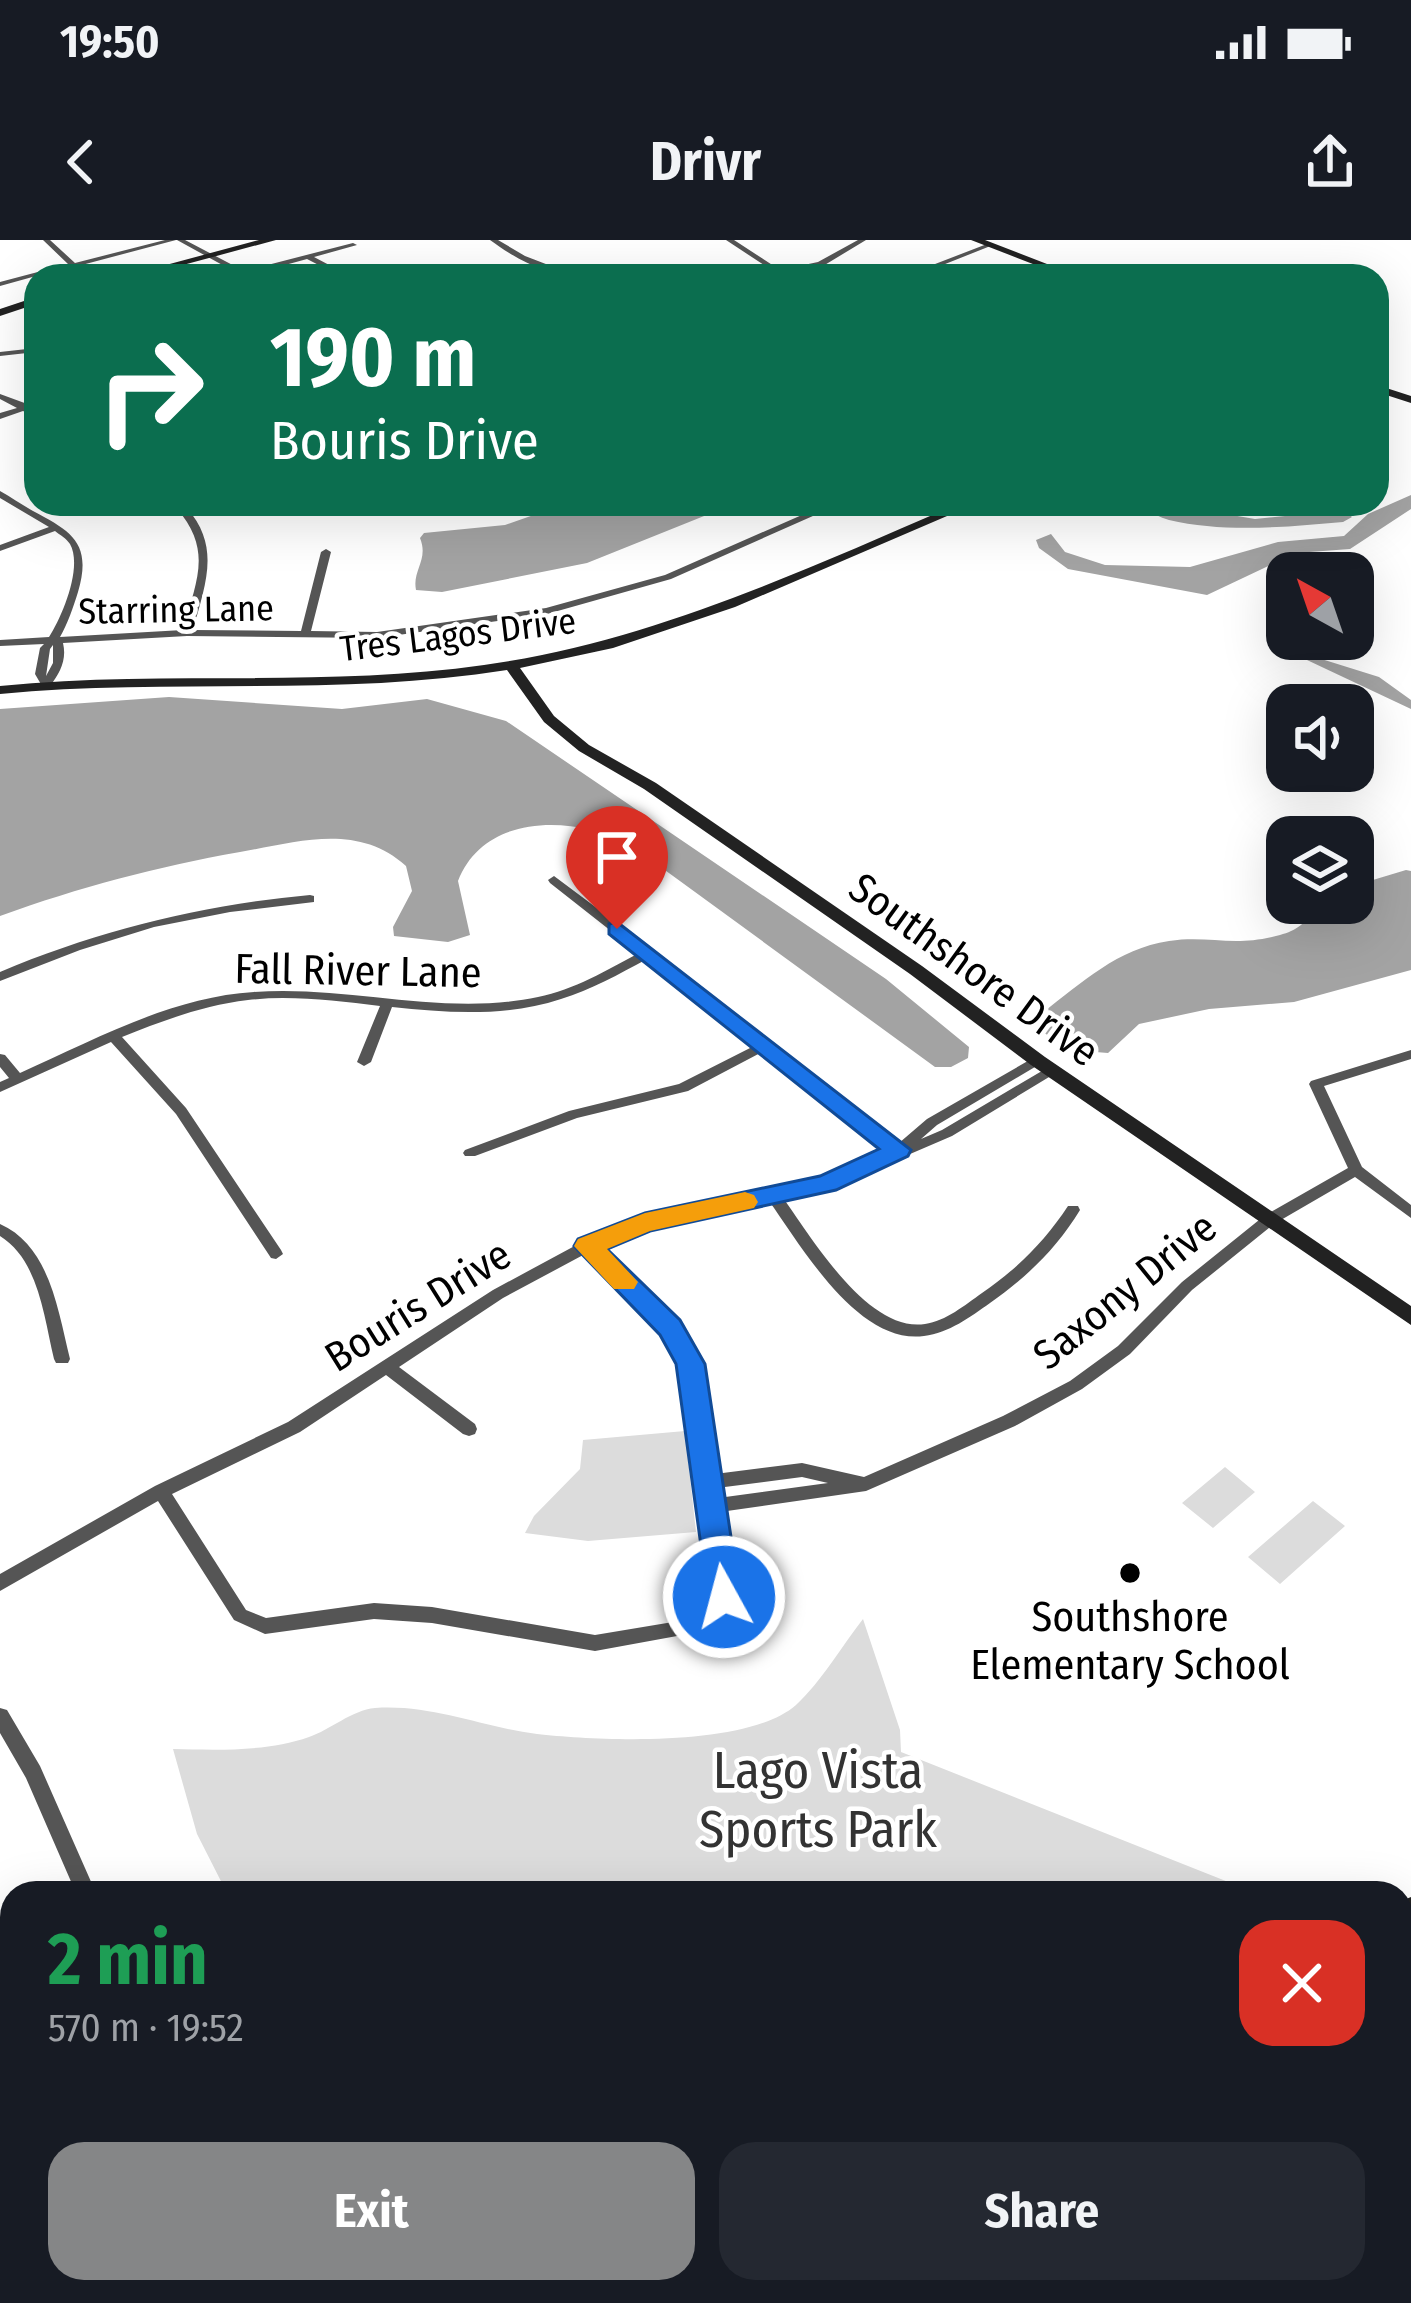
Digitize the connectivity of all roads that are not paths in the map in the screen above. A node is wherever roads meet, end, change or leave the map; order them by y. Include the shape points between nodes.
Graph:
1 (46, 240) edge
2 (177, 240) edge
3 (271, 240) edge
4 (494, 240) edge
5 (729, 240) edge
6 (863, 240) edge
7 (976, 240) edge
8 (353, 245) dead end
9 (989, 245) junction
10 (212, 252) edge
11 (308, 256) junction
12 (71, 264) edge
13 (86, 264) edge
14 (171, 264) edge
15 (280, 264) edge
16 (323, 264) edge
17 (539, 264) edge
18 (766, 264) edge
19 (820, 264) edge
20 (939, 264) edge
21 (1040, 264) edge
22 (35, 516) edge
23 (190, 516) edge
24 (808, 516) edge
25 (940, 516) edge
26 (54, 528) junction
27 (0, 548) edge
28 (326, 552) dead end
29 (187, 633) junction
30 (305, 636) junction
31 (56, 639) junction
32 (0, 643) edge
33 (511, 666) junction
34 (46, 684) junction
35 (0, 689) edge
36 (554, 880) dead end
37 (310, 899) dead end
38 (649, 953) junction
39 (0, 977) edge
40 (388, 1002) junction
41 (114, 1037) junction
42 (764, 1046) junction
43 (1411, 1054) edge
44 (0, 1058) edge
45 (364, 1062) dead end
46 (1045, 1066) junction
47 (18, 1080) junction
48 (0, 1088) edge
49 (947, 1113) junction
50 (962, 1124) junction
51 (898, 1150) junction
52 (470, 1153) dead end
53 (1356, 1170) junction
54 (774, 1197) junction
55 (1073, 1210) dead end
56 (1411, 1213) edge
57 (1269, 1220) junction
58 (0, 1229) edge
59 (587, 1246) junction
60 (276, 1254) dead end
61 (1411, 1317) edge
62 (62, 1359) dead end
63 (389, 1368) junction
64 (469, 1429) dead end
65 (775, 1473) junction
66 (709, 1482) junction
67 (866, 1484) junction
68 (161, 1491) junction
69 (779, 1497) junction
70 (712, 1506) junction
71 (0, 1583) edge
72 (0, 1716) edge
73 (81, 1881) edge

1 - 12 street
2 - 10 street
2 - 13 street
3 - 10 street
4 - 17 street
5 - 18 street
6 - 19 street
7 - 9 street
8 - 11 street
9 - 20 street
9 - 21 street
10 - 14 street
11 - 15 street
11 - 16 street
22 - 26 street
23 - 29 street via 207,551
24 - 30 street, Starring Lane via 610,596 439,628
25 - 33 street, Tres Lagos Drive via 685,621
26 - 27 street
26 - 31 street via 77,544 82,560
28 - 30 street
29 - 30 street, Starring Lane
29 - 31 street, Starring Lane
31 - 32 street, Starring Lane
31 - 34 street via 56,673
33 - 34 street, Tres Lagos Drive via 347,681
33 - 46 street, Southshore Drive via 549,719 584,748
34 - 35 street, Tres Lagos Drive
36 - 38 street
37 - 39 street via 177,915
38 - 40 street, Fall River Lane via 539,1002
38 - 42 street
40 - 41 street, Fall River Lane via 235,998
40 - 45 street
41 - 47 street, Fall River Lane
41 - 60 street via 181,1111
42 - 51 street
42 - 52 street via 683,1088 574,1114
43 - 53 street via 1316,1084
44 - 47 street
46 - 49 street, Bouris Drive
46 - 50 street, Bouris Drive
46 - 57 street, Southshore Drive
47 - 48 street, Fall River Lane
49 - 50 street
49 - 51 street, Bouris Drive
50 - 51 street, Bouris Drive
51 - 54 street, Bouris Drive via 843,1178
53 - 56 street
53 - 57 street, Saxony Drive
54 - 55 street via 861,1307 880,1322 921,1331 1015,1278 1049,1248
54 - 59 street, Bouris Drive via 645,1222
57 - 61 street, Southshore Drive
57 - 67 street, Saxony Drive via 1076,1385
58 - 62 street via 13,1234 38,1275
59 - 63 street, Bouris Drive
59 - 66 street via 670,1328 691,1364
63 - 64 street
63 - 68 street, Bouris Drive via 294,1427
65 - 66 street
65 - 67 street via 802,1470
65 - 69 street
66 - 70 street
67 - 69 street, Saxony Drive
68 - 70 street via 240,1615 265,1626 374,1611 595,1643 682,1628 724,1597
68 - 71 street, Bouris Drive
69 - 70 street, Saxony Drive
72 - 73 street

